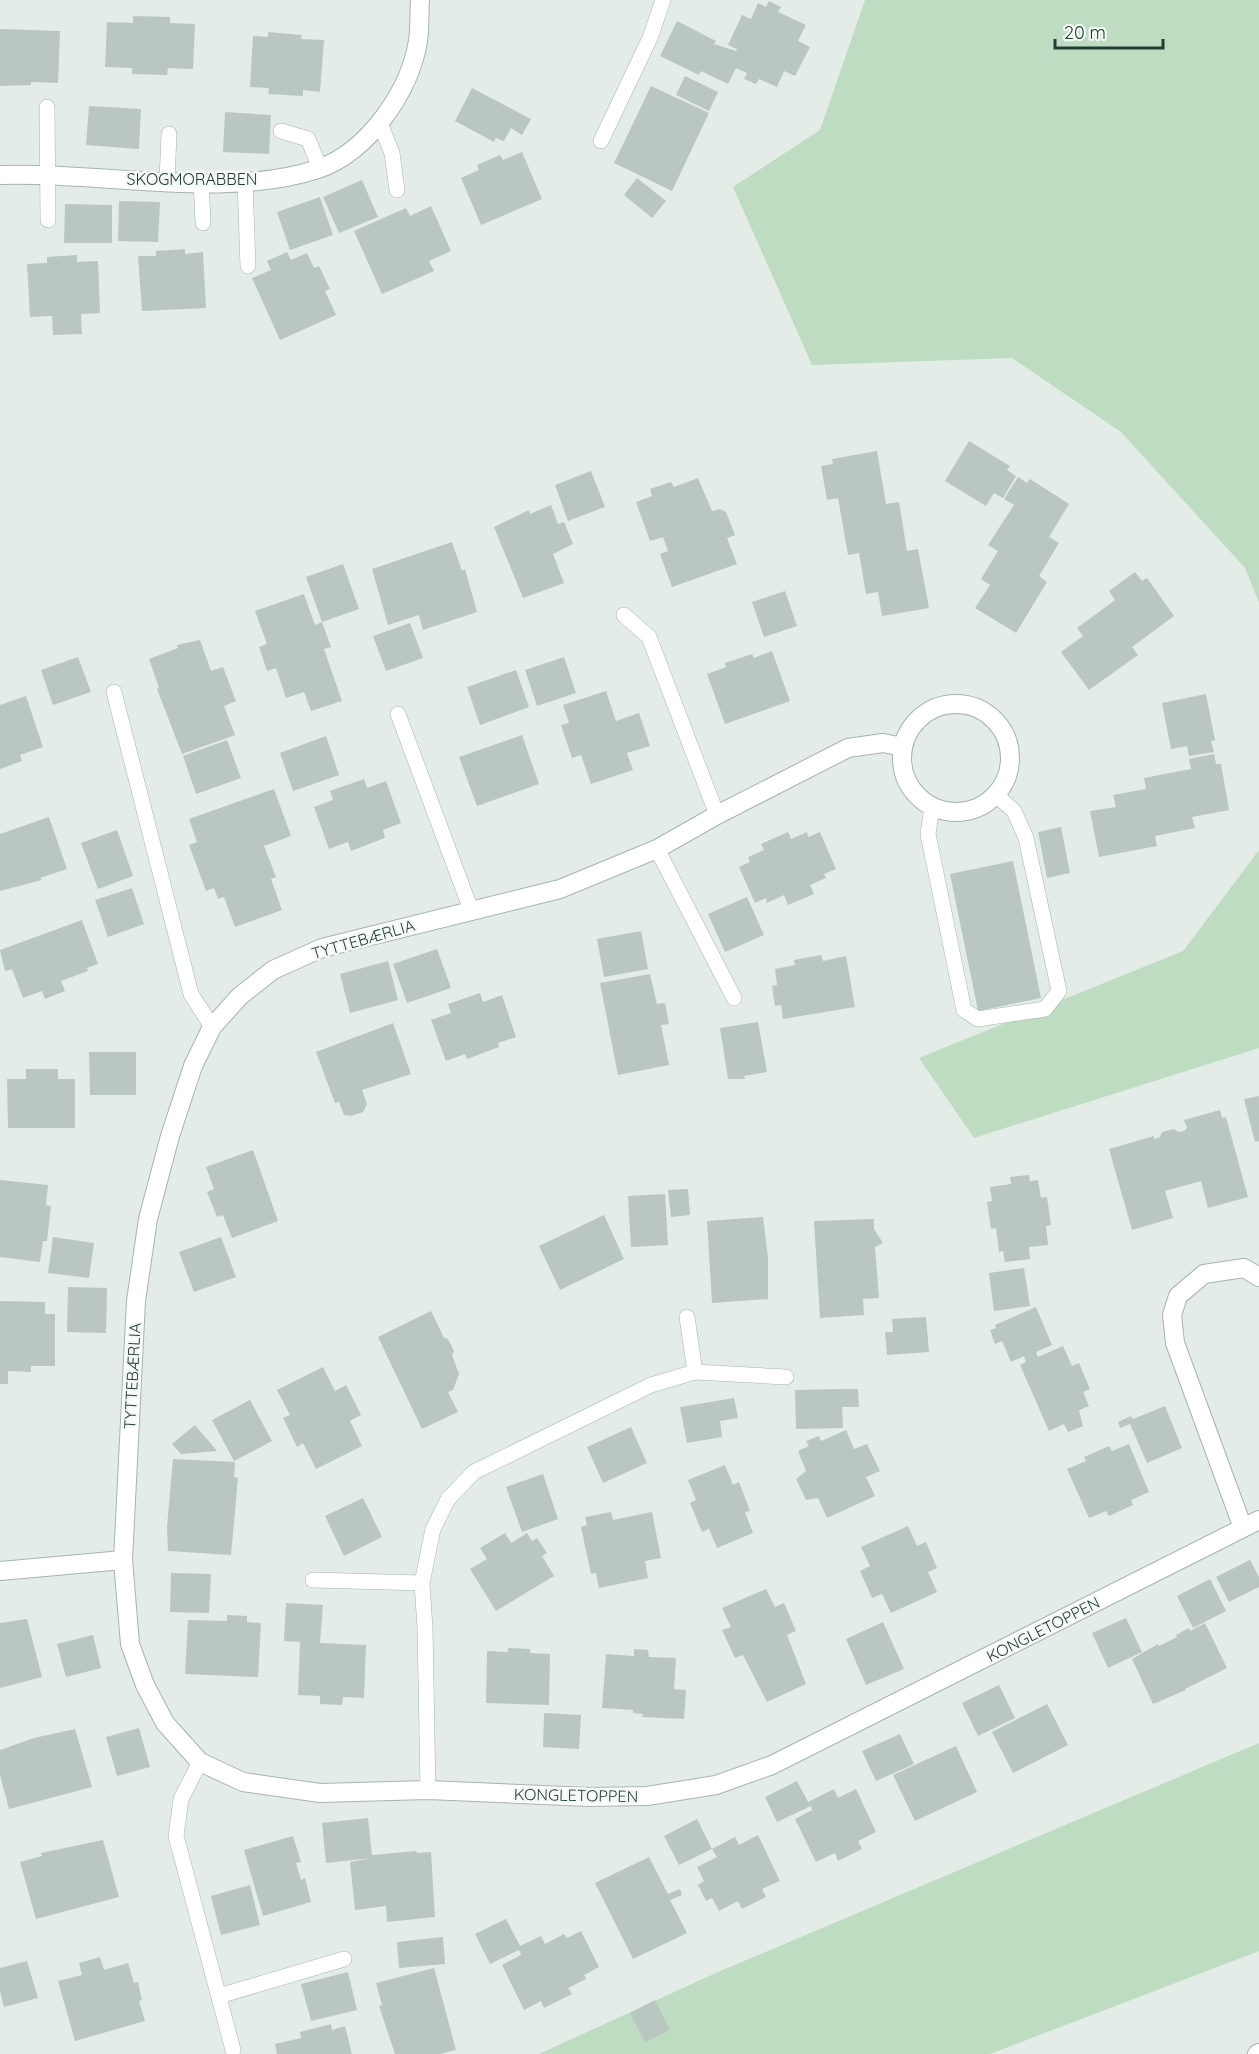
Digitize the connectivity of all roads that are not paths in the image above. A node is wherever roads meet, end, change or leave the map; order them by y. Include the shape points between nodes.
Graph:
1 (420, 0) edge
2 (663, 0) edge
3 (47, 107) dead end
4 (381, 123) junction
5 (282, 130) dead end
6 (169, 134) dead end
7 (601, 141) dead end
8 (320, 168) junction
9 (47, 173) junction
10 (0, 175) edge
11 (166, 180) junction
12 (201, 181) junction
13 (245, 182) junction
14 (397, 190) dead end
15 (48, 220) dead end
16 (203, 223) dead end
17 (248, 266) dead end
18 (624, 615) dead end
19 (114, 692) dead end
20 (398, 714) dead end
21 (903, 747) junction
22 (996, 795) junction
23 (932, 807) junction
24 (717, 815) junction
25 (657, 849) junction
26 (471, 910) junction
27 (734, 998) dead end
28 (212, 1027) junction
29 (1259, 1277) edge
30 (687, 1317) dead end
31 (695, 1372) junction
32 (786, 1377) dead end
33 (1251, 1524) edge
34 (123, 1560) junction
35 (0, 1571) edge
36 (313, 1580) dead end
37 (422, 1583) junction
38 (200, 1762) junction
39 (428, 1790) junction
40 (344, 1959) dead end
41 (219, 1996) junction
42 (233, 2050) dead end

1 - 4 street, SKOGMORABBEN via 412,61 398,99
2 - 7 lane via 650,38
3 - 9 lane
4 - 8 street, SKOGMORABBEN
4 - 14 lane via 392,153
5 - 8 lane via 308,139
6 - 11 lane
8 - 13 street, SKOGMORABBEN
9 - 10 street, SKOGMORABBEN
9 - 11 street, SKOGMORABBEN
9 - 15 lane
11 - 12 street, SKOGMORABBEN
12 - 13 street, SKOGMORABBEN
12 - 16 lane
13 - 17 lane
18 - 24 lane via 649,637
19 - 28 lane via 191,994
20 - 26 lane
21 - 22 street via 913,725 933,709 957,704 981,710 1000,726 1010,749 1008,774
21 - 23 street via 904,771 914,792
21 - 24 street, TYTTEBÆRLIA via 883,742 848,748
22 - 23 street via 977,809 954,812
22 - 23 lane via 1014,811 1026,838 1059,991 1045,1009 978,1018 964,1010 928,834
24 - 25 street, TYTTEBÆRLIA
25 - 26 street, TYTTEBÆRLIA via 560,889
25 - 27 lane
26 - 28 street, TYTTEBÆRLIA via 322,948 273,970 240,996
28 - 34 street, TYTTEBÆRLIA via 193,1066 148,1219 136,1301
29 - 33 street, KONGLETOPPEN via 1244,1268 1204,1274 1178,1296 1172,1315 1175,1343
30 - 31 lane
31 - 32 lane
31 - 37 lane via 651,1385 474,1472 448,1499 433,1529
33 - 39 street, KONGLETOPPEN via 772,1765 716,1785 647,1796
34 - 35 street
34 - 38 street, KONGLETOPPEN via 130,1644 145,1685 165,1723
36 - 37 lane
37 - 39 lane
38 - 39 street, KONGLETOPPEN via 243,1782 320,1793
38 - 41 lane via 181,1799 176,1836
40 - 41 lane
41 - 42 lane

